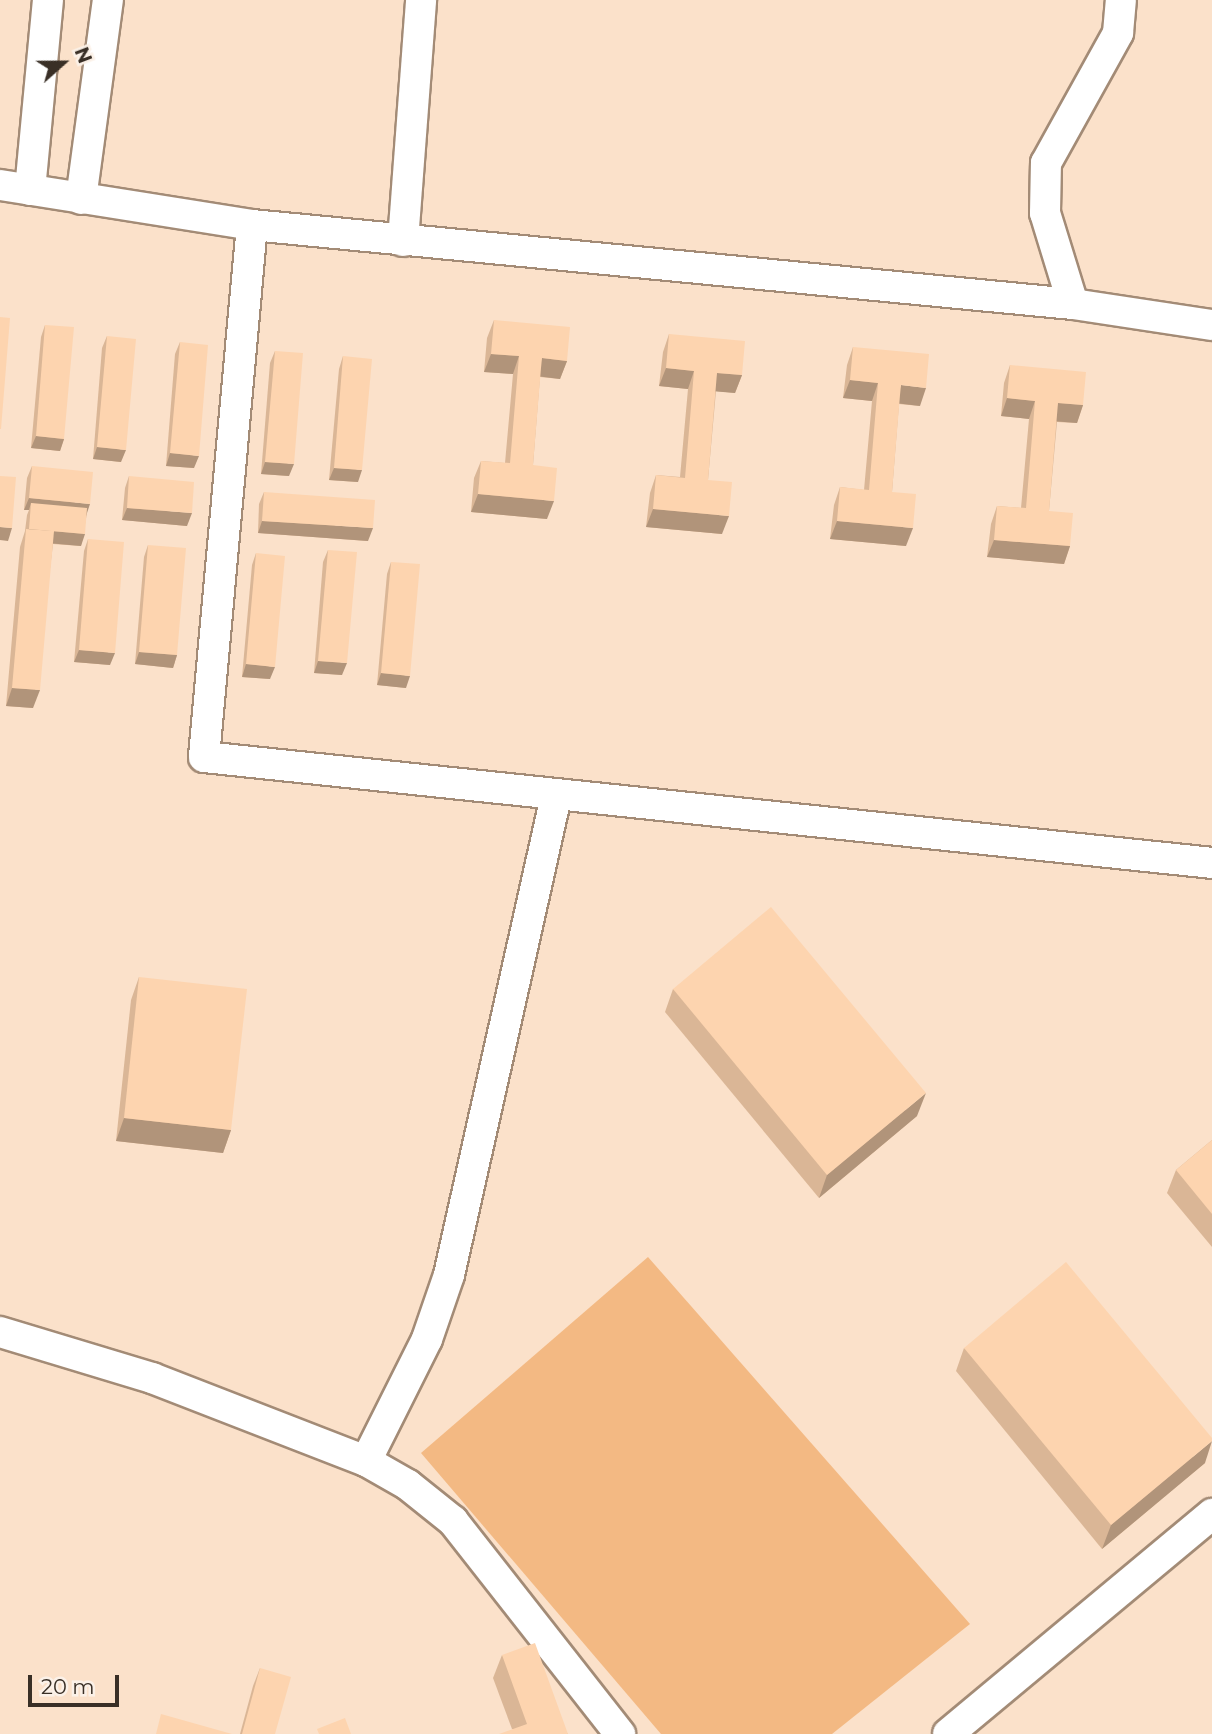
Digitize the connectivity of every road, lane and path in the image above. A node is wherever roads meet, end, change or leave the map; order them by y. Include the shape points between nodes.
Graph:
1 (48, 0) edge
2 (108, 0) edge
3 (421, 0) edge
4 (1121, 0) edge
5 (0, 185) edge
6 (30, 190) junction
7 (81, 199) junction
8 (252, 225) junction
9 (403, 241) junction
10 (1073, 304) junction
11 (1212, 325) edge
12 (556, 796) junction
13 (1212, 863) edge
14 (0, 1332) edge
15 (366, 1461) junction
16 (1212, 1514) edge
17 (620, 1734) edge
18 (948, 1734) edge

1 - 6 street
2 - 7 street
3 - 9 street
4 - 10 street via 1118,33 1046,163 1045,213
5 - 6 street
6 - 7 street
7 - 8 street
8 - 9 street
8 - 12 street via 204,757
9 - 10 street
10 - 11 street
12 - 13 street
12 - 15 street via 449,1275 426,1339
14 - 15 street via 152,1378
15 - 17 street via 453,1521
16 - 18 street

